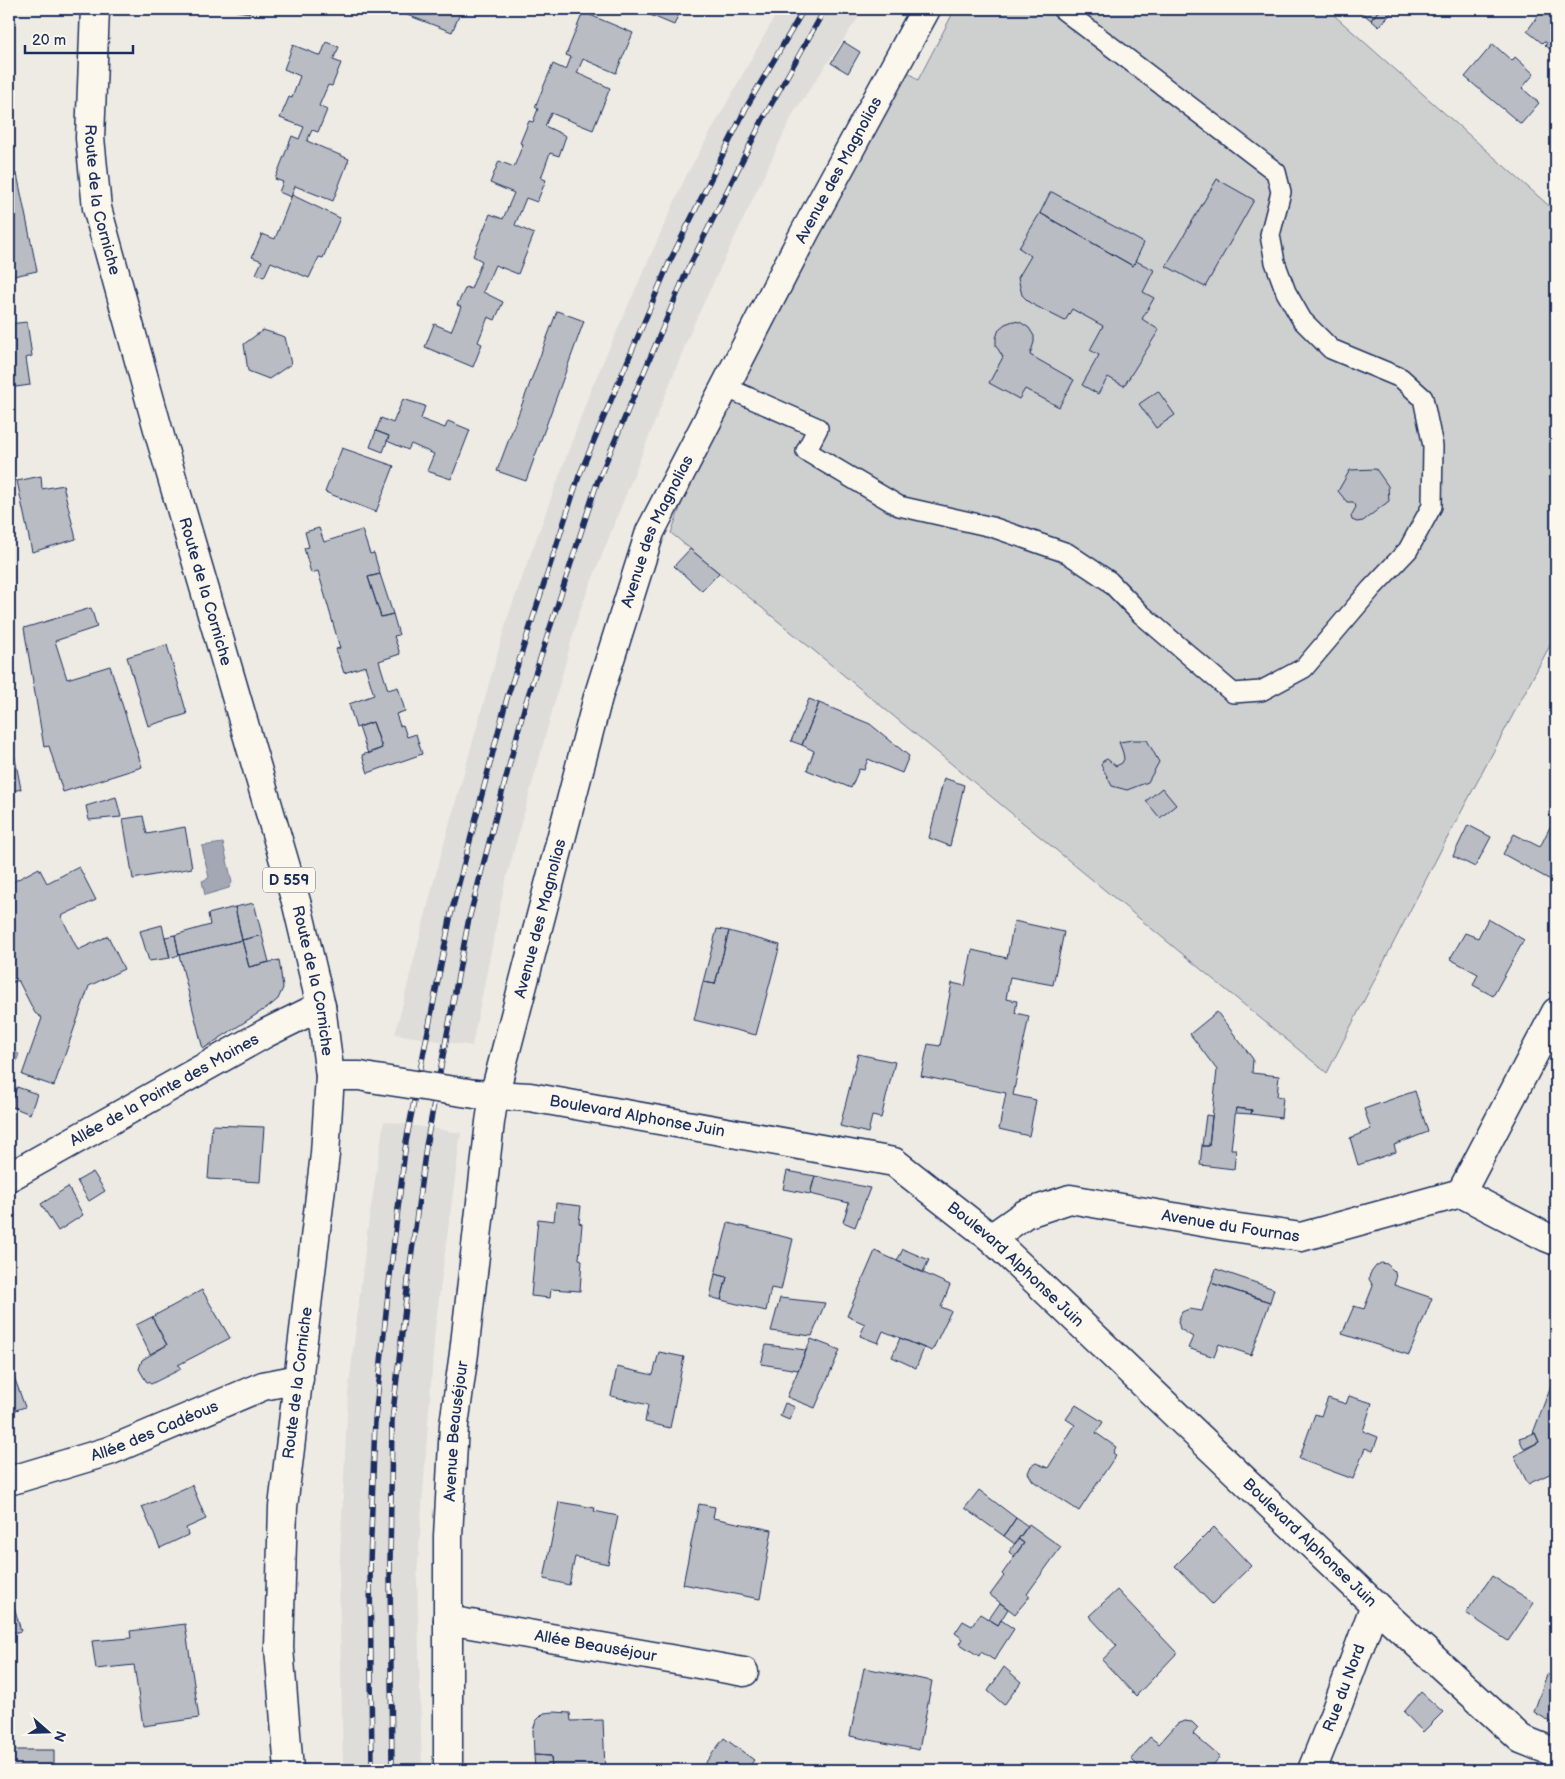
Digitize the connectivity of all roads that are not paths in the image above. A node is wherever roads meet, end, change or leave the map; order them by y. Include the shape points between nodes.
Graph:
1 (95, 9) edge
2 (926, 9) edge
3 (1062, 9) edge
4 (725, 387) junction
5 (321, 1006) junction
6 (1556, 1012) edge
7 (330, 1076) junction
8 (484, 1095) junction
9 (9, 1178) edge
10 (1461, 1193) junction
11 (991, 1238) junction
12 (1556, 1241) edge
13 (299, 1379) junction
14 (9, 1482) edge
15 (1375, 1605) junction
16 (448, 1620) junction
17 (744, 1672) dead end
18 (1556, 1753) edge
19 (289, 1770) edge
20 (448, 1770) edge
21 (1312, 1770) edge

1 - 5 street, Route de la Corniche / D 559 via 90,138 97,208 297,905
2 - 4 street, Avenue des Magnolias
3 - 4 lane via 1276,172 1281,192 1270,235 1286,292 1302,320 1330,349 1401,378 1423,398 1433,446 1432,506 1408,550 1304,668 1261,691 1233,692 1140,614 1109,581 1067,553 992,527 899,506 806,451 818,428
4 - 8 street, Avenue des Magnolias via 650,532 598,697
5 - 7 street, Route de la Corniche / D 559
5 - 9 street, Allée de la Pointe des Moines via 266,1032
6 - 10 street
7 - 8 street, Boulevard Alphonse Juin, bridge via 360,1076
7 - 13 street, Route de la Corniche / D 559 via 325,1154
8 - 11 street, Boulevard Alphonse Juin via 530,1097 894,1162
8 - 16 street, Avenue Beauséjour via 464,1353 454,1425 448,1536
10 - 11 street, Avenue du Fournas via 1301,1237 1070,1199 1025,1214
10 - 12 street
11 - 15 street, Boulevard Alphonse Juin
13 - 14 street, Allée des Cadéous via 263,1386 109,1451
13 - 19 street, Route de la Corniche / D 559 via 282,1507 279,1648
15 - 18 street, Boulevard Alphonse Juin via 1521,1739
15 - 21 street, Rue du Nord
16 - 17 street, Allée Beauséjour
16 - 20 street, Avenue Beauséjour

